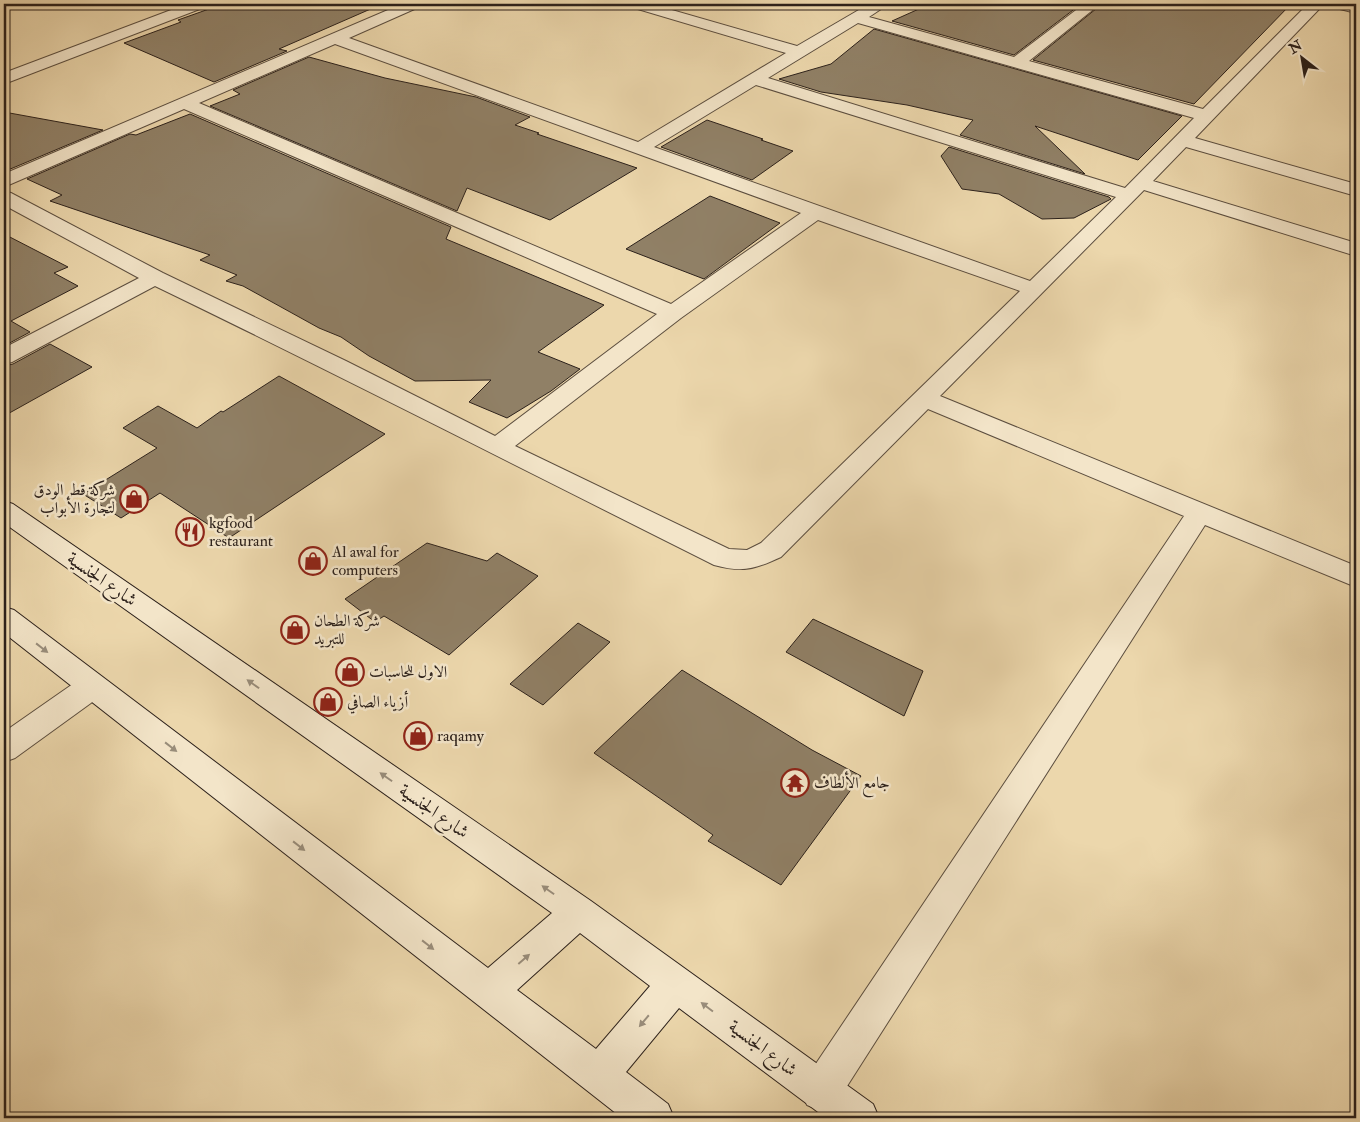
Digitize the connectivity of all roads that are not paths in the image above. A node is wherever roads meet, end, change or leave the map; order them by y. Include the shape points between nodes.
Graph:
1 (200, 4) edge
2 (414, 4) edge
3 (636, 4) edge
4 (879, 4) edge
5 (1092, 4) edge
6 (1316, 4) edge
7 (1337, 4) edge
8 (1356, 8) edge
9 (856, 18) junction
10 (334, 38) junction
11 (799, 52) junction
12 (1016, 63) junction
13 (4, 79) edge
14 (754, 79) junction
15 (184, 103) junction
16 (1207, 116) junction
17 (1182, 140) junction
18 (639, 149) junction
19 (4, 182) edge
20 (1134, 189) junction
21 (1356, 190) edge
22 (4, 197) edge
23 (816, 212) junction
24 (1356, 250) edge
25 (155, 278) junction
26 (1034, 289) junction
27 (673, 313) junction
28 (4, 357) edge
29 (923, 398) junction
30 (497, 447) junction
31 (4, 510) edge
32 (1200, 512) junction
33 (1356, 577) edge
34 (4, 618) edge
35 (91, 687) junction
36 (4, 748) edge
37 (579, 912) junction
38 (676, 983) junction
39 (488, 991) junction
40 (598, 1076) junction
41 (821, 1091) junction
42 (654, 1118) edge
43 (860, 1118) edge

1 - 13 street
2 - 10 street
3 - 11 street
4 - 9 street
5 - 12 street
6 - 16 street
7 - 8 street
9 - 11 street
9 - 12 street
10 - 15 street
10 - 18 street
11 - 14 street
12 - 16 street
14 - 18 street
14 - 20 street
15 - 19 street
15 - 27 street
16 - 17 street
17 - 20 street
17 - 21 street
18 - 23 street
20 - 24 street
20 - 26 street
22 - 25 street
23 - 26 street
23 - 27 street
25 - 28 street
25 - 30 street
26 - 29 street
27 - 30 street
29 - 30 street via 771,550 750,560 724,558
29 - 32 street
37 -> 31 street, شارع الجنسية
32 - 33 street
32 - 41 street
34 -> 35 street
35 - 36 street
35 -> 39 street
37 - 38 street, شارع الجنسية
39 -> 37 street
38 -> 40 street
41 -> 38 street, شارع الجنسية
39 - 40 street
40 - 42 street
41 - 43 street, شارع الجنسية

